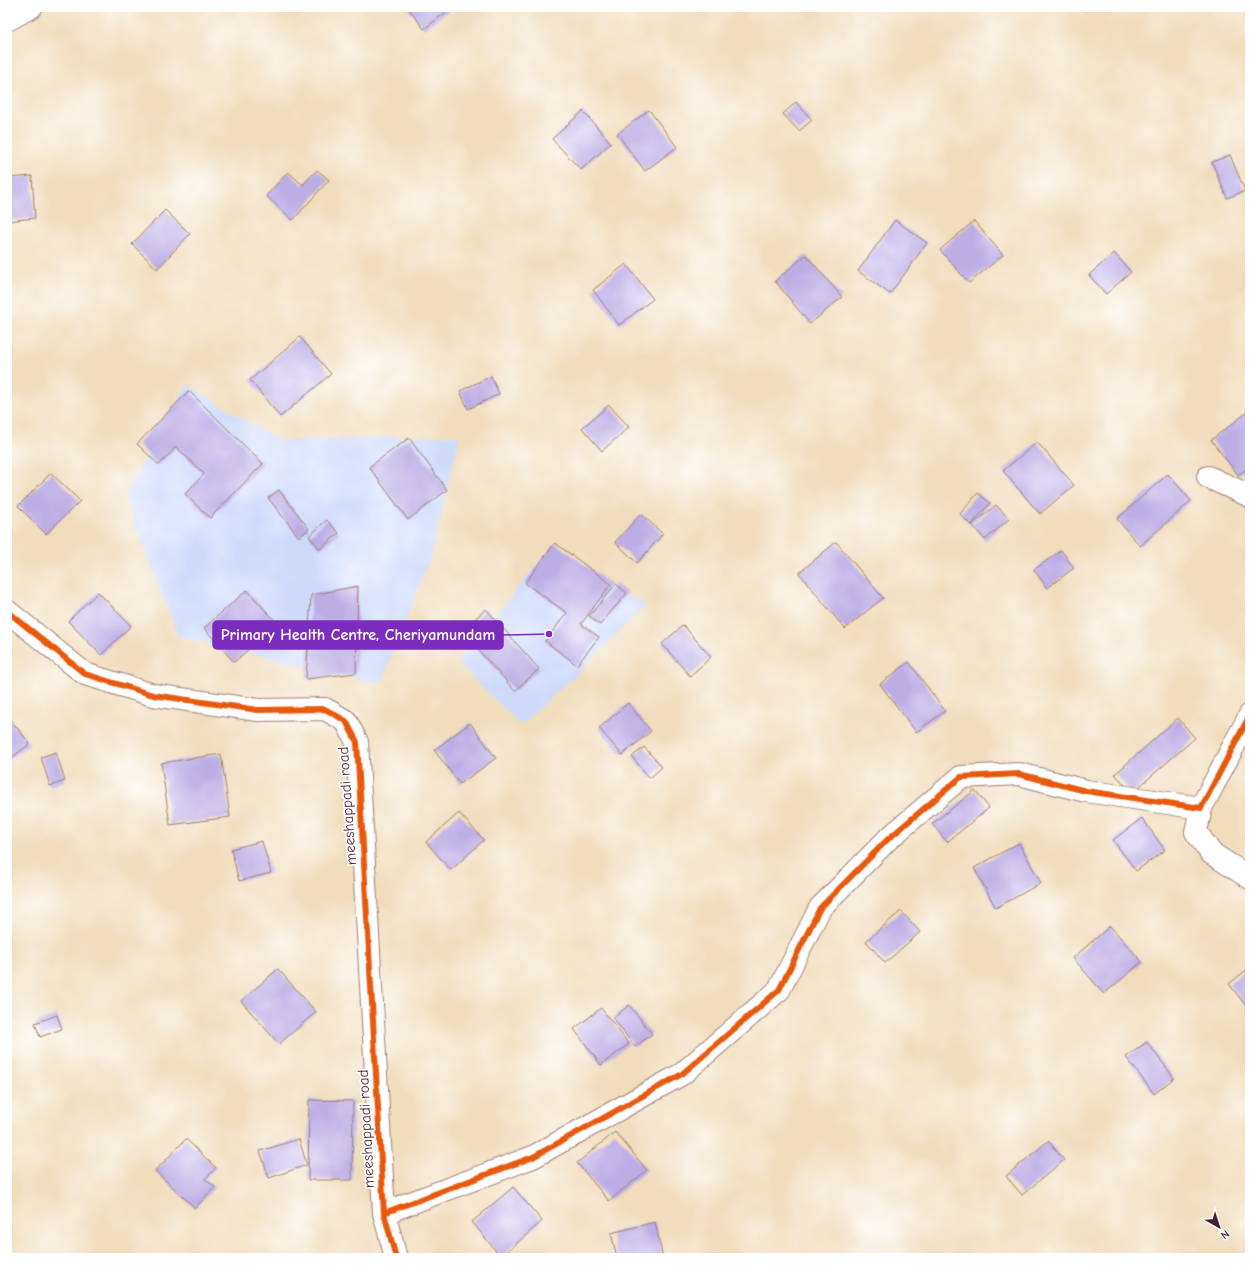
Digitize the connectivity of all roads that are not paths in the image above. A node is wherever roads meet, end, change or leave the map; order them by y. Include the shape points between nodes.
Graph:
1 (31, 7) edge
2 (7, 20) edge
3 (1208, 477) dead end
4 (1250, 496) edge
5 (7, 611) edge
6 (1250, 715) edge
7 (1201, 808) junction
8 (1250, 878) edge
9 (384, 1213) junction
10 (396, 1258) edge

1 - 2 street
3 - 4 street
5 - 9 street, meeshappadi road via 86,674 154,696 258,710 325,709 346,721 357,742
6 - 7 street
7 - 8 street via 1196,832 1211,853
7 - 9 street via 1086,792 1019,774 961,777 887,840 820,908 779,990 682,1074 533,1157
9 - 10 street, meeshappadi road

